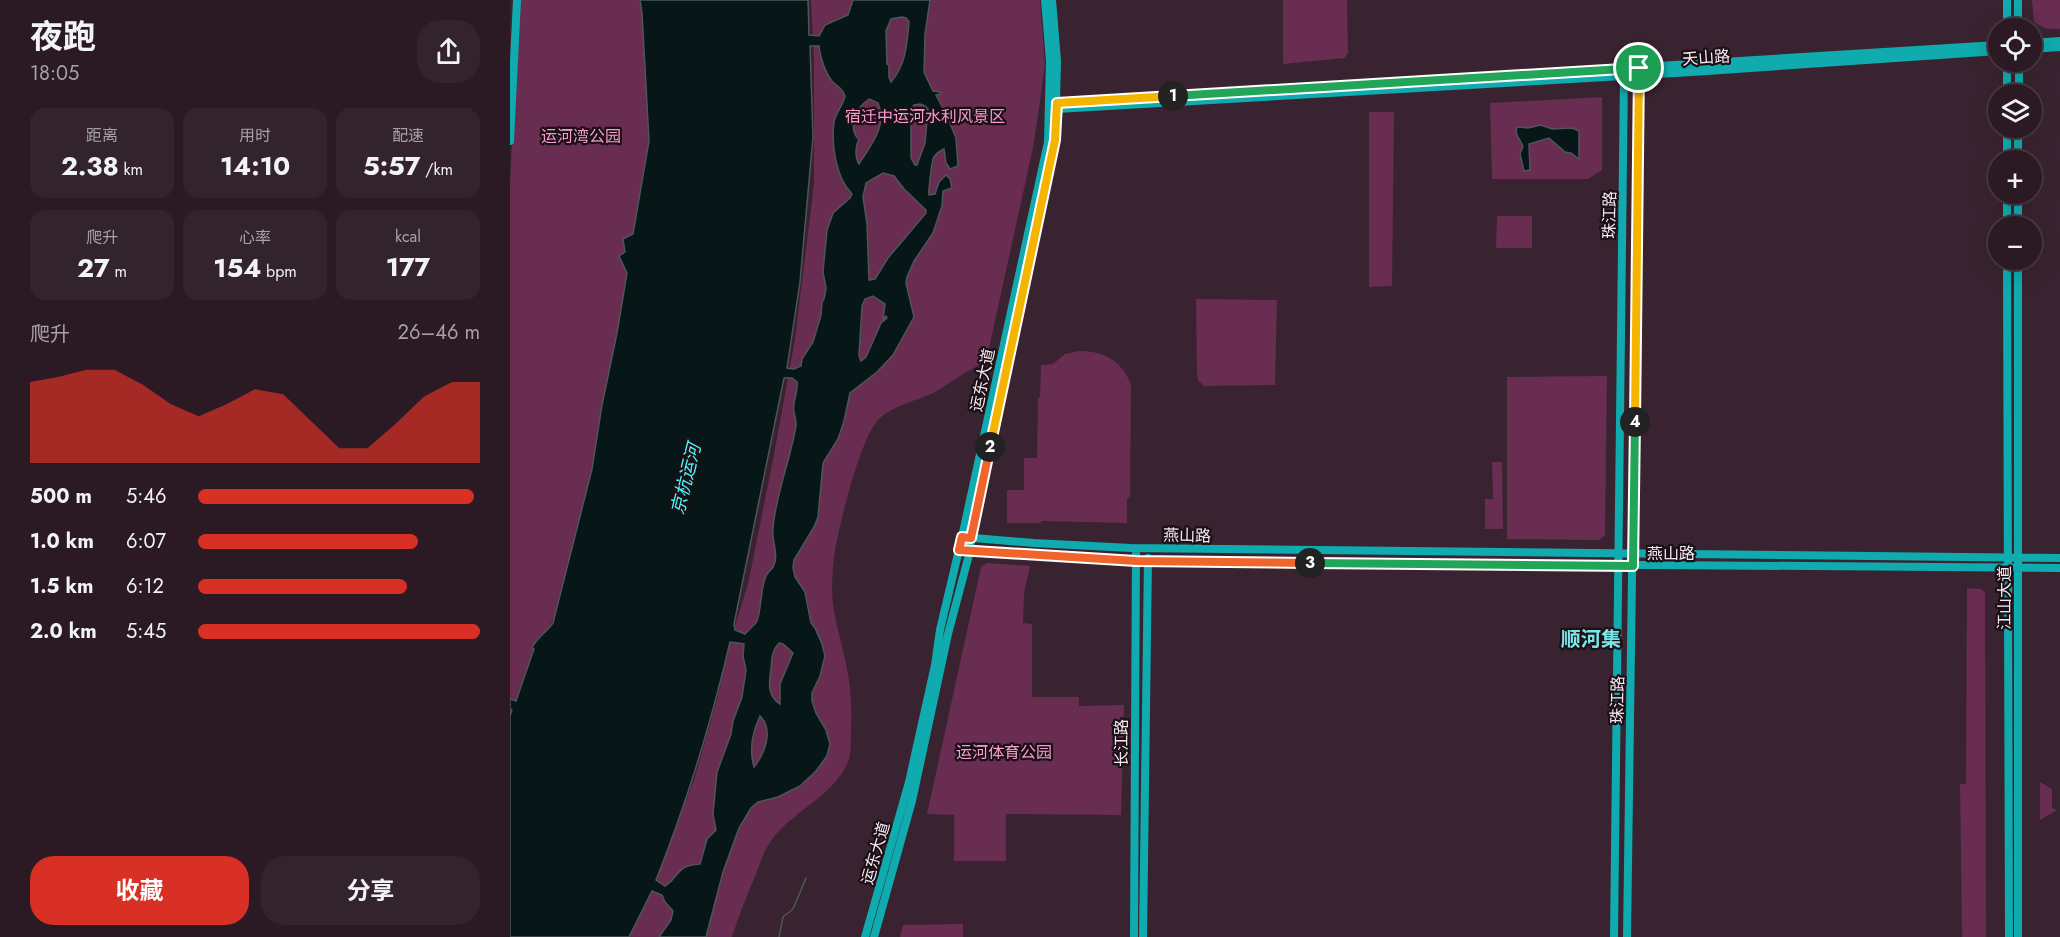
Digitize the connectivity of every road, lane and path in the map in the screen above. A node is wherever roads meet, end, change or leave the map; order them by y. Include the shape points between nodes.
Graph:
1 (517, 0) edge
2 (1045, 0) edge
3 (1052, 0) edge
4 (2007, 0) edge
5 (2018, 0) edge
6 (2007, 18) edge
7 (2018, 18) edge
8 (2060, 41) edge
9 (2042, 42) edge
10 (1988, 46) edge
11 (2060, 47) edge
12 (2042, 48) edge
13 (1988, 52) edge
14 (1639, 71) junction
15 (1624, 72) junction
16 (1057, 106) junction
17 (510, 141) edge
18 (2007, 270) edge
19 (2018, 270) edge
20 (962, 537) junction
21 (971, 538) junction
22 (1136, 548) junction
23 (1149, 548) junction
24 (959, 550) junction
25 (970, 551) junction
26 (1618, 554) junction
27 (1633, 554) junction
28 (2008, 558) junction
29 (2018, 558) junction
30 (2060, 558) edge
31 (1136, 561) junction
32 (1148, 561) junction
33 (1618, 566) junction
34 (1633, 566) junction
35 (2008, 568) junction
36 (2018, 568) junction
37 (2060, 568) edge
38 (865, 937) edge
39 (874, 937) edge
40 (1134, 937) edge
41 (1143, 937) edge
42 (1614, 937) edge
43 (1627, 937) edge
44 (2009, 937) edge
45 (2018, 937) edge

1 - 17 street
2 - 20 street, 运东大道 via 1050,61 1048,142
3 - 16 street, 运东大道
4 - 6 street
5 - 7 street
8 - 9 street
10 - 14 street, 天山路
11 - 12 street
13 - 14 street, 天山路
14 - 15 street, 天山路
14 - 27 street, 珠江路
15 - 16 street, 天山路
15 - 26 street, 珠江路
16 - 21 street, 运东大道 via 1055,140
18 - 28 street, 江山大道
19 - 29 street, 江山大道
20 - 21 street, 燕山路
20 - 24 street, 运东大道
21 - 22 street, 燕山路
21 - 25 street, 运东大道
22 - 23 street, 燕山路
22 - 31 street, 长江路
23 - 26 street, 燕山路
23 - 32 street, 长江路
24 - 25 street, 燕山路
24 - 38 street, 运东大道 via 909,782
25 - 31 street, 燕山路
25 - 39 street, 运东大道 via 912,801
26 - 27 street, 燕山路
26 - 33 street, 珠江路
27 - 28 street, 燕山路
27 - 34 street, 珠江路
28 - 29 street, 燕山路
28 - 35 street, 江山大道
29 - 30 street, 燕山路
29 - 36 street, 江山大道
31 - 32 street, 燕山路
31 - 40 street, 长江路
32 - 33 street, 燕山路
32 - 41 street, 长江路
33 - 34 street, 燕山路
33 - 42 street, 珠江路
34 - 35 street, 燕山路
34 - 43 street, 珠江路
35 - 36 street, 燕山路
35 - 44 street, 江山大道
36 - 37 street, 燕山路
36 - 45 street, 江山大道

